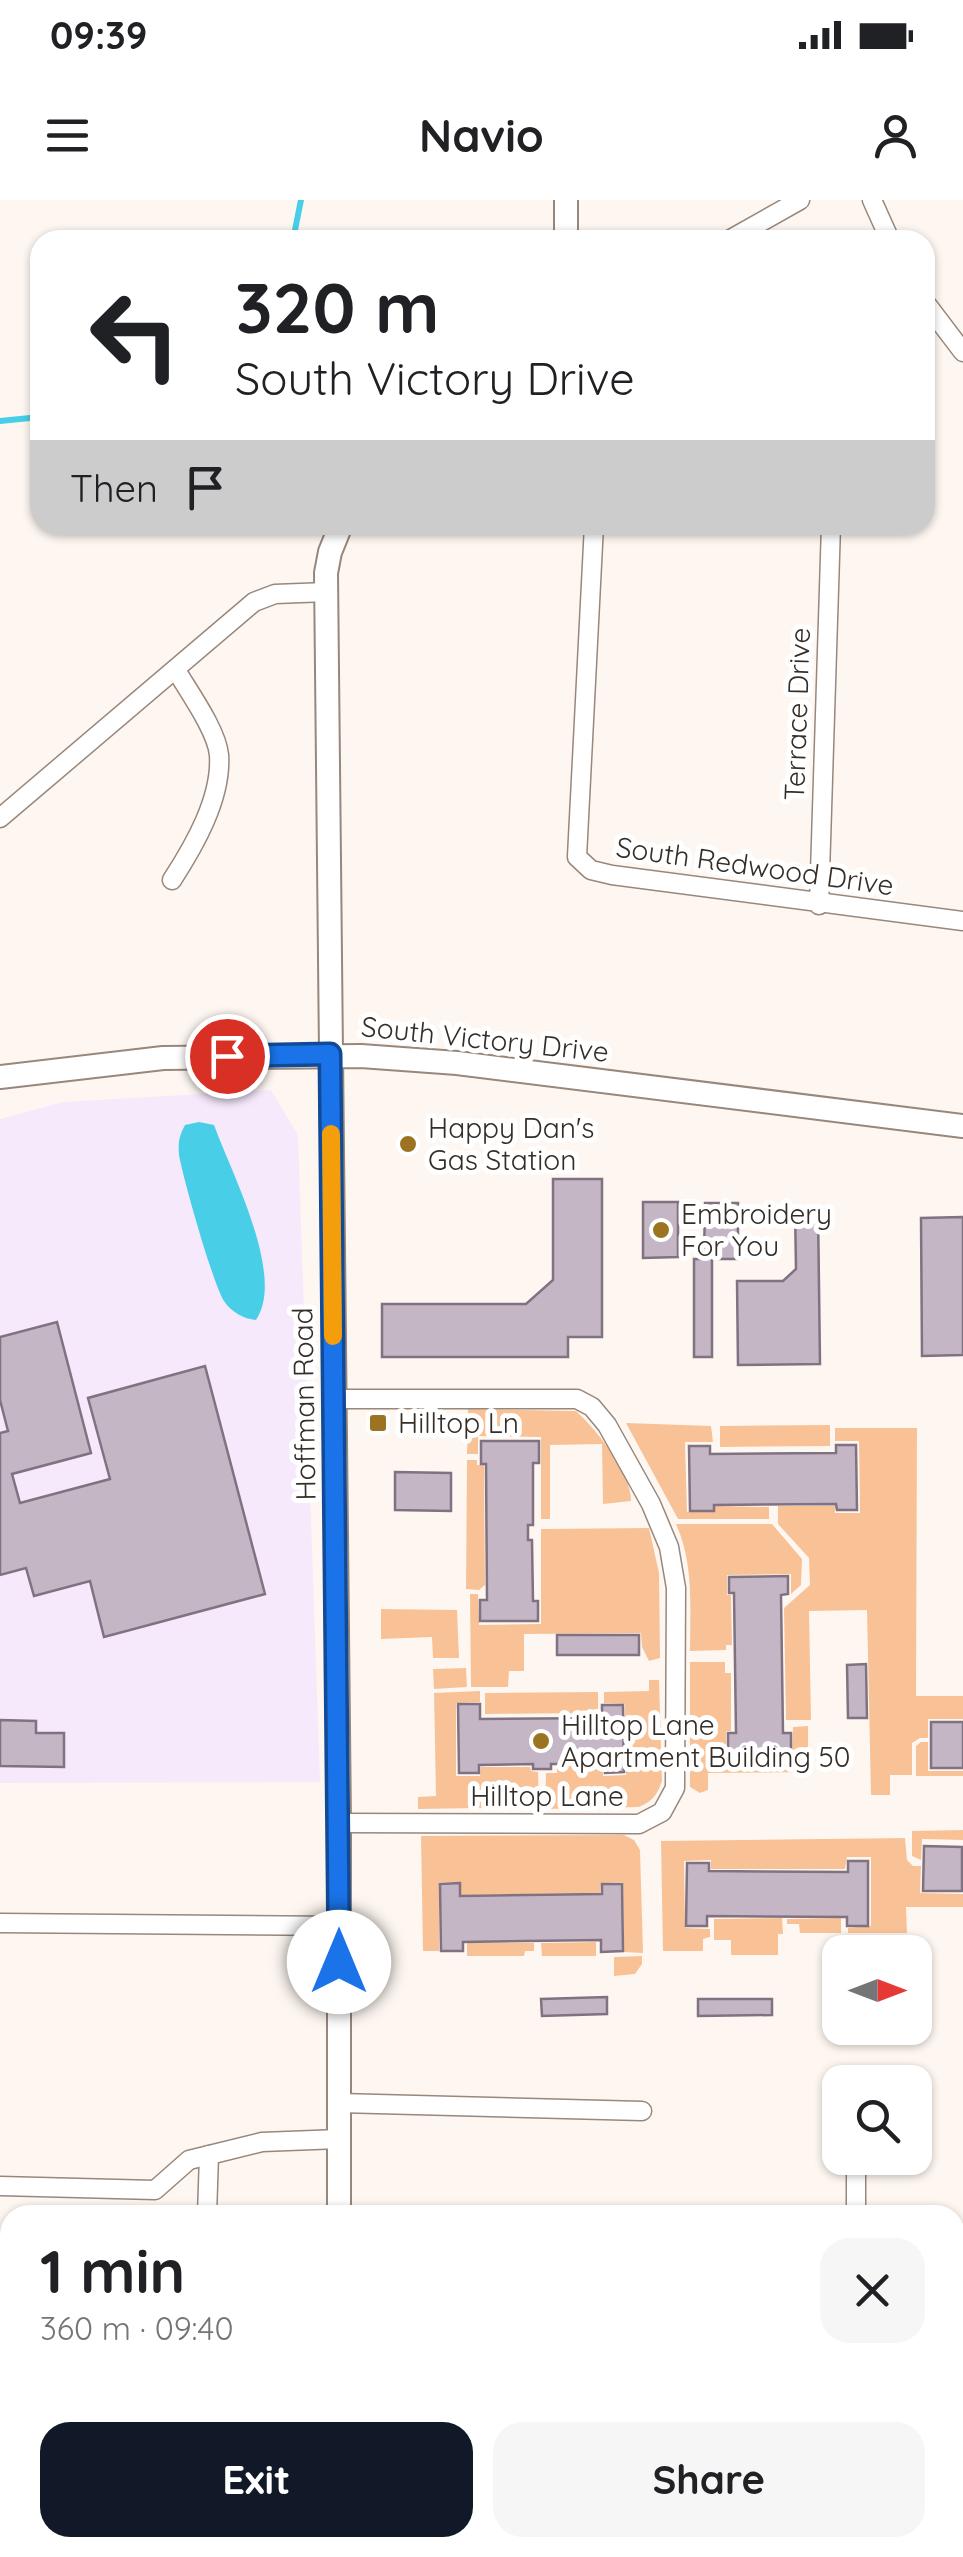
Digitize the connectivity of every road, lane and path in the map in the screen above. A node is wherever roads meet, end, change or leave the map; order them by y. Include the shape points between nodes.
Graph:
1 (566, 200) edge
2 (800, 200) edge
3 (872, 200) edge
4 (566, 230) edge
5 (747, 230) edge
6 (886, 230) edge
7 (935, 315) edge
8 (963, 352) edge
9 (338, 535) edge
10 (593, 535) edge
11 (831, 535) edge
12 (327, 592) junction
13 (176, 670) junction
14 (0, 818) edge
15 (172, 880) dead end
16 (819, 904) junction
17 (963, 921) edge
18 (330, 1054) junction
19 (0, 1078) edge
20 (963, 1126) edge
21 (334, 1399) junction
22 (339, 1823) junction
23 (0, 1923) edge
24 (339, 1926) junction
25 (339, 2103) junction
26 (642, 2111) dead end
27 (339, 2139) junction
28 (209, 2155) junction
29 (856, 2175) edge
30 (0, 2186) edge
31 (207, 2205) edge
32 (339, 2205) edge
33 (856, 2205) edge

1 - 4 main road
2 - 5 street
3 - 6 street
7 - 8 street
9 - 12 main road, Hoffman Road
10 - 16 street, South Redwood Drive via 577,856 591,870 612,875
11 - 16 street, Terrace Drive
12 - 13 street via 274,594 254,602
12 - 18 main road, Hoffman Road
13 - 14 street
13 - 15 street via 219,754 198,840
16 - 17 street, South Redwood Drive
18 - 19 main road, South Victory Drive via 163,1058
18 - 20 main road, South Victory Drive via 456,1062
18 - 21 main road, Hoffman Road
21 - 22 main road, Hoffman Road
21 - 22 street, Hilltop Lane via 577,1399 592,1407 651,1504 676,1588 674,1788 662,1812 639,1824
22 - 24 main road, Hoffman Road
23 - 24 street
24 - 25 main road, Hoffman Road
25 - 26 street
25 - 27 main road, Hoffman Road
27 - 28 street via 262,2142
27 - 32 main road, Hoffman Road
28 - 30 street via 189,2160 156,2190
28 - 31 street
29 - 33 street

